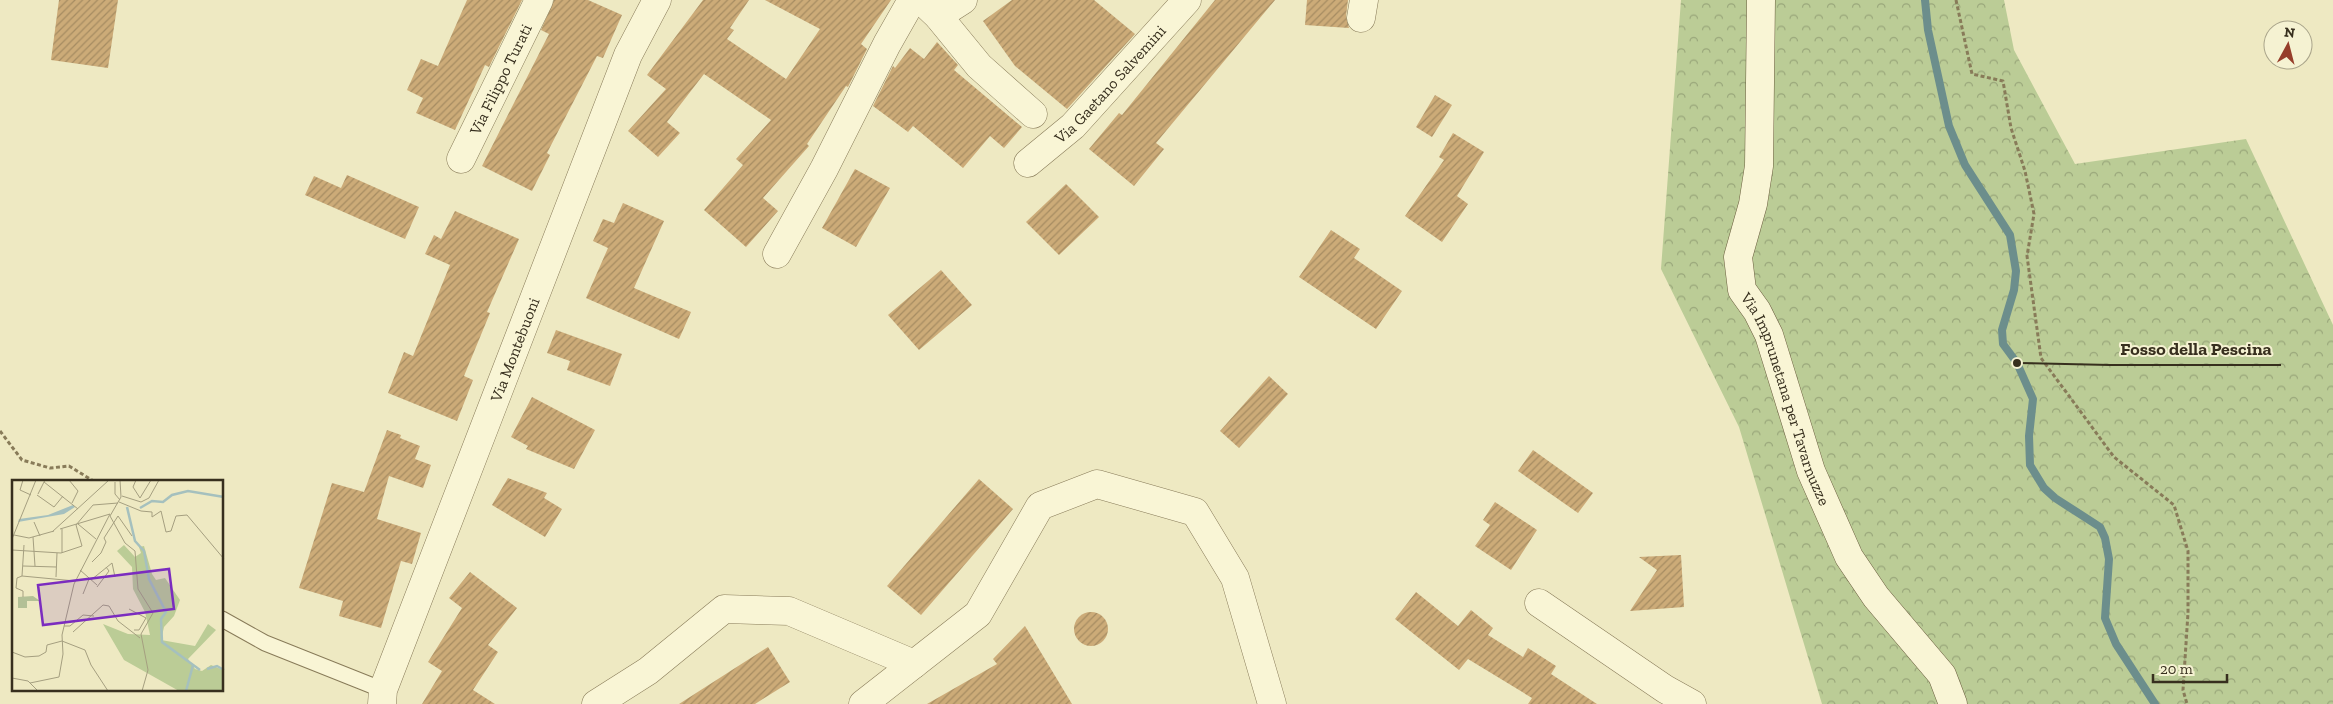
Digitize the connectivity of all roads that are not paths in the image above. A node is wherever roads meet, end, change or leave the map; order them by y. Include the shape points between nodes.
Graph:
1 (540, 0) edge
2 (912, 0) edge
3 (963, 0) edge
4 (1187, 0) edge
5 (1761, 0) edge
6 (654, 1) edge
7 (929, 8) edge
8 (1033, 114) dead end
9 (461, 159) dead end
10 (1028, 163) dead end
11 (777, 254) dead end
12 (1539, 603) dead end
13 (224, 620) edge
14 (914, 664) junction
15 (382, 697) edge
16 (596, 704) edge
17 (863, 704) edge
18 (1272, 704) edge
19 (1692, 704) edge
20 (1953, 704) edge

1 - 9 street, Via Filippo Turati
2 - 11 street
3 - 7 street
4 - 10 street, Via Gaetano Salvemini via 1073,126
5 - 20 street, Via Imprunetana per Tavarnuzze via 1759,166 1754,204 1738,257 1742,290 1769,335 1811,471 1849,557 1876,597 1942,675
6 - 15 street, Via Montebuoni via 628,55
7 - 8 street via 979,66
12 - 19 street
13 - 15 lane via 265,643
14 - 16 street via 789,611 724,609 648,671
14 - 17 street
14 - 18 street via 978,614 1040,506 1098,484 1194,512 1235,578

